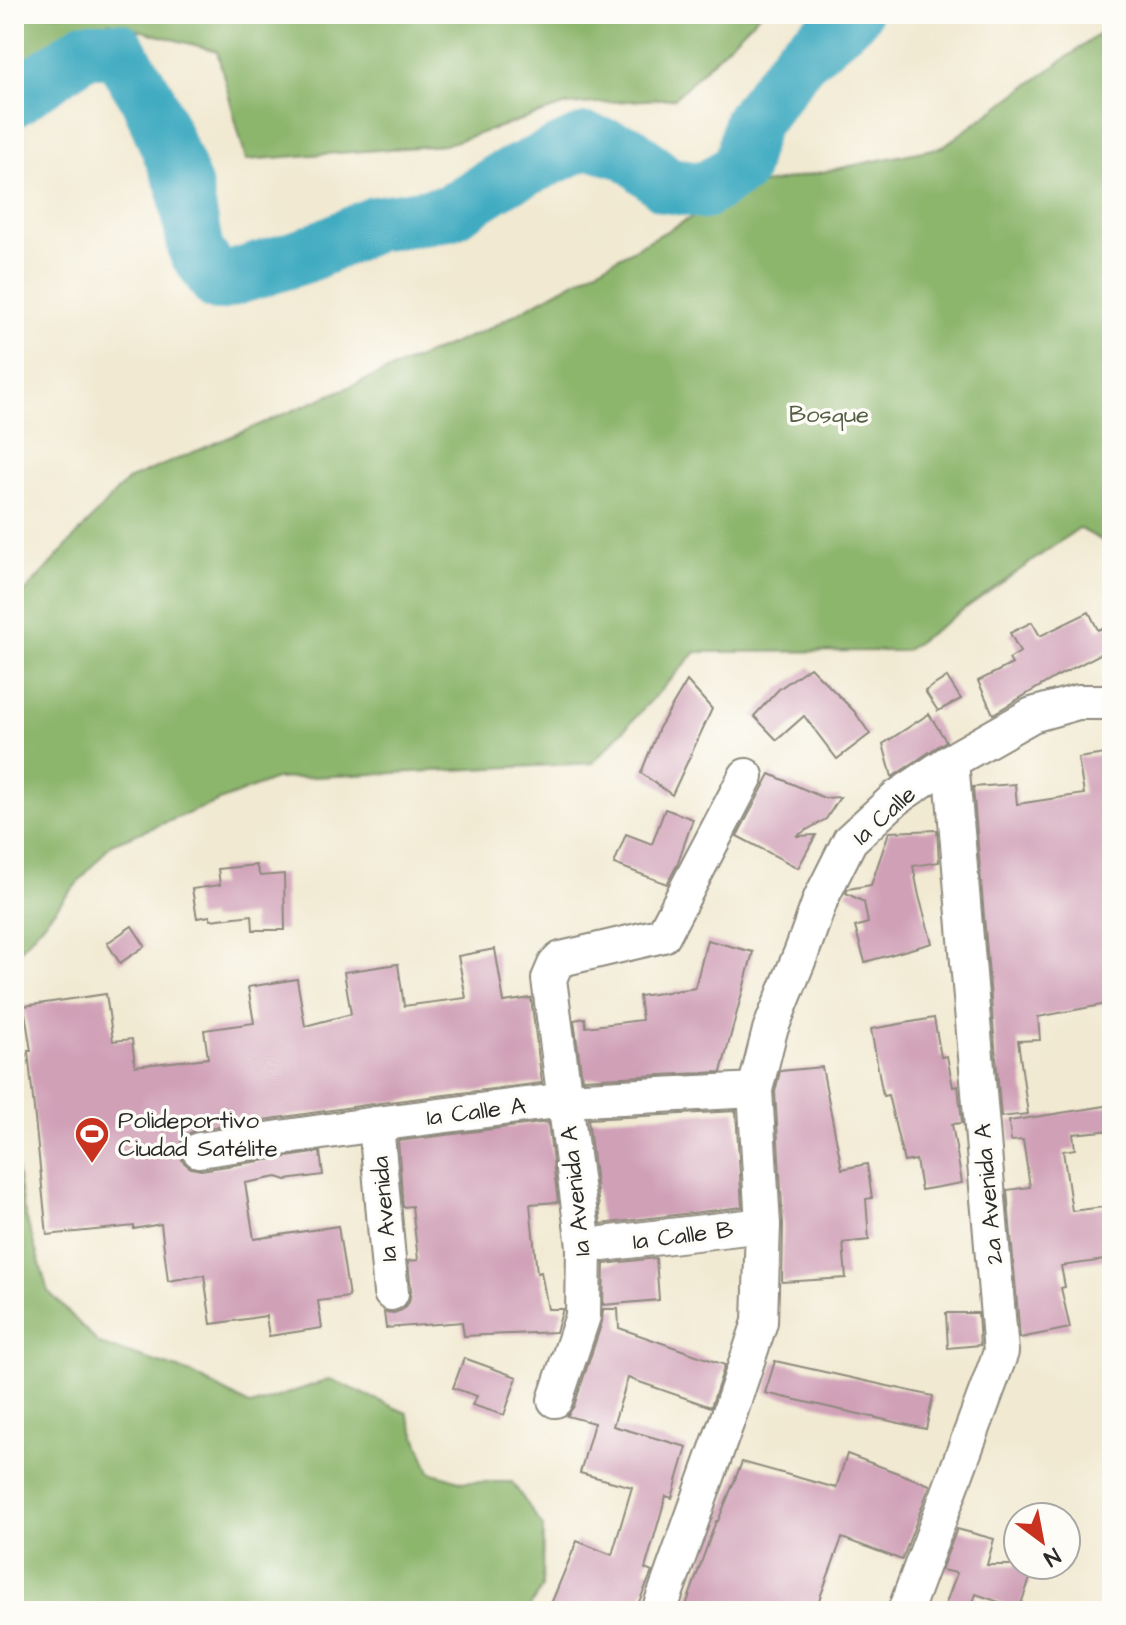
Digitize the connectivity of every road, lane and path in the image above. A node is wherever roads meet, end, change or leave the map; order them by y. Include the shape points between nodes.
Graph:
1 (1112, 702) edge
2 (951, 761) junction
3 (746, 776) dead end
4 (755, 1090) junction
5 (565, 1100) junction
6 (376, 1124) junction
7 (199, 1150) dead end
8 (763, 1225) junction
9 (603, 1244) dead end
10 (391, 1293) dead end
11 (555, 1400) dead end
12 (659, 1611) edge
13 (905, 1611) edge

1 - 2 street, 1a Calle via 1078,702 1032,715
2 - 4 street, 1a Calle via 896,798 850,840 821,898 770,1030
2 - 13 street, 2a Avenida A via 1001,1352
3 - 5 street, 1a Avenida A via 663,935 561,959 555,965 549,979
4 - 5 street, 1a Calle A
4 - 8 street
5 - 6 street, 1a Calle A
5 - 11 street, 1a Avenida A via 584,1246 583,1316
6 - 7 street, 1a Calle A
6 - 10 street, 1a Avenida
8 - 9 street, 1a Calle B
8 - 12 street via 760,1322

